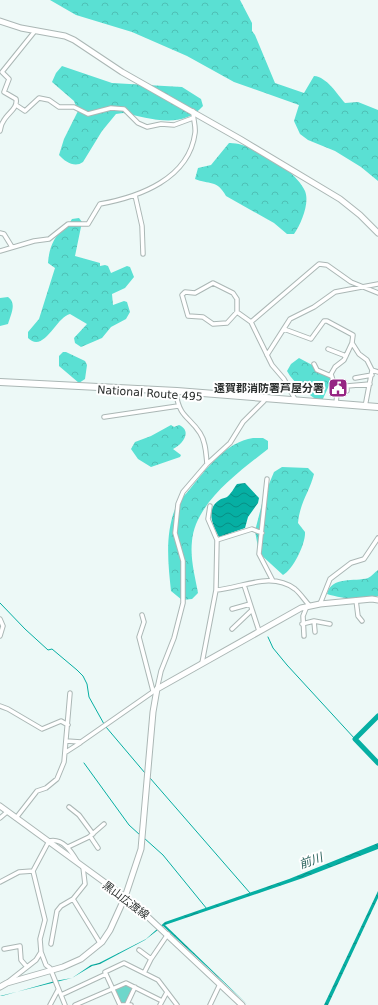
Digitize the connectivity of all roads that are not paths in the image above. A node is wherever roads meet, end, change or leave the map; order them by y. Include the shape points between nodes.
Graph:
1 (0, 21) edge
2 (35, 31) junction
3 (16, 105) junction
4 (193, 111) junction
5 (193, 118) junction
6 (0, 131) edge
7 (135, 195) junction
8 (0, 233) edge
9 (378, 233) edge
10 (12, 247) junction
11 (0, 251) edge
12 (143, 254) dead end
13 (378, 284) edge
14 (366, 286) junction
15 (378, 293) edge
16 (237, 312) junction
17 (251, 322) junction
18 (284, 329) junction
19 (352, 343) junction
20 (328, 349) dead end
21 (267, 355) junction
22 (346, 356) junction
23 (314, 364) dead end
24 (372, 370) junction
25 (378, 372) edge
26 (372, 375) junction
27 (331, 376) junction
28 (355, 378) dead end
29 (0, 382) edge
30 (370, 384) junction
31 (66, 385) junction
32 (337, 393) junction
33 (176, 394) junction
34 (264, 401) junction
35 (296, 401) junction
36 (336, 404) junction
37 (178, 406) junction
38 (366, 407) junction
39 (378, 408) edge
40 (104, 416) dead end
41 (207, 464) junction
42 (267, 479) dead end
43 (210, 506) dead end
44 (262, 533) junction
45 (378, 538) edge
46 (217, 540) junction
47 (273, 581) junction
48 (244, 585) junction
49 (216, 590) junction
50 (356, 600) junction
51 (378, 600) edge
52 (250, 604) junction
53 (320, 604) junction
54 (309, 606) junction
55 (232, 609) dead end
56 (252, 610) junction
57 (142, 615) dead end
58 (0, 619) edge
59 (314, 621) junction
60 (362, 622) dead end
61 (302, 624) junction
62 (330, 624) dead end
63 (232, 630) dead end
64 (259, 631) junction
65 (315, 632) dead end
66 (0, 636) edge
67 (304, 636) dead end
68 (202, 663) junction
69 (155, 690) junction
70 (70, 693) dead end
71 (0, 706) edge
72 (68, 724) junction
73 (66, 741) junction
74 (81, 742) junction
75 (66, 752) junction
76 (0, 806) edge
77 (69, 807) dead end
78 (7, 812) junction
79 (0, 818) edge
80 (16, 818) junction
81 (104, 824) dead end
82 (92, 835) junction
83 (49, 841) junction
84 (68, 847) junction
85 (98, 848) dead end
86 (77, 862) junction
87 (83, 867) junction
88 (33, 871) junction
89 (0, 882) edge
90 (124, 896) junction
91 (73, 899) junction
92 (168, 934) junction
93 (100, 943) junction
94 (51, 944) dead end
95 (4, 949) dead end
96 (139, 950) dead end
97 (41, 952) junction
98 (151, 959) junction
99 (27, 967) junction
100 (50, 970) junction
101 (144, 973) junction
102 (106, 974) junction
103 (7, 983) junction
104 (220, 984) junction
105 (1, 987) edge
106 (135, 987) junction
107 (113, 989) junction
108 (58, 990) junction
109 (167, 992) junction
110 (61, 995) junction
111 (161, 1003) edge
112 (50, 1005) edge
113 (65, 1005) edge
114 (75, 1005) edge
115 (120, 1005) edge
116 (129, 1005) edge
117 (177, 1005) edge
118 (210, 1005) edge
119 (242, 1005) edge

1 - 2 street
2 - 3 street via 2,72 9,79 4,92 16,99
2 - 4 street via 66,36 74,40 122,72
3 - 5 street via 25,111 39,98 49,100 59,107 74,107 88,114 117,108 127,111 138,123 147,127 174,125
3 - 6 street via 2,122
4 - 5 street
4 - 9 street via 340,199
5 - 7 street via 194,139 177,169 168,179
7 - 10 street via 100,204 88,224 68,224 49,238
7 - 12 street via 142,226
8 - 10 street via 4,234
10 - 11 street
13 - 14 street
14 - 15 street
14 - 17 street via 352,282 327,265 319,264
14 - 18 street via 335,292 290,320
16 - 16 street via 237,299 233,293 212,283 195,294 185,292 182,295 188,316 203,317 212,324 227,323
16 - 17 street
17 - 21 street
18 - 19 street via 311,339 324,321 327,321 353,335
18 - 21 street
19 - 22 street
19 - 24 street
20 - 22 street
21 - 35 street
22 - 27 street via 333,369
23 - 27 street via 317,370
24 - 25 street
24 - 26 street
26 - 28 street
26 - 30 street
27 - 32 street
29 - 31 highway, National Route 495
30 - 32 street via 347,386 347,391
30 - 38 street
31 - 33 highway, National Route 495 via 75,388
31 - 35 highway, National Route 495
32 - 36 street
33 - 34 highway, National Route 495
33 - 37 street
34 - 39 highway, National Route 495
34 - 41 street via 243,422 230,443
35 - 36 highway, National Route 495
36 - 38 highway, National Route 495
37 - 40 street
37 - 41 street via 183,416 200,432
38 - 39 highway, National Route 495
41 - 69 street via 183,492 178,504 174,533 183,561 183,603 174,638
42 - 44 street
43 - 46 street via 208,519
44 - 46 street via 252,529
44 - 47 street via 259,554
45 - 53 street via 364,559 352,563 330,580
46 - 49 street
47 - 48 street via 258,581
47 - 54 street via 282,582 296,590
48 - 49 street
48 - 52 street
49 - 68 street
50 - 51 street
50 - 53 street
50 - 60 street via 358,616
52 - 55 street
52 - 56 street
53 - 54 street
54 - 61 street
54 - 64 street
56 - 63 street
56 - 64 street
57 - 69 street via 144,622 139,637
58 - 66 street via 3,626
59 - 61 street
59 - 62 street
59 - 65 street
61 - 67 street
64 - 68 street
68 - 69 street
69 - 74 street
69 - 90 street via 141,844 137,863
70 - 72 street
71 - 72 street via 42,729 61,721
72 - 73 street
73 - 74 street
73 - 75 street
74 - 75 street
75 - 80 street via 57,779 46,788 37,791
76 - 78 street, 黒山広渡線
77 - 82 street via 79,815
78 - 79 street
78 - 80 street, 黒山広渡線
80 - 83 street, 黒山広渡線
81 - 82 street
82 - 84 street
82 - 85 street
83 - 84 street via 59,842
83 - 86 street, 黒山広渡線
83 - 88 street
84 - 86 street
86 - 87 street, 黒山広渡線
87 - 90 street, 黒山広渡線
87 - 91 street via 85,884
88 - 89 street via 19,872
88 - 97 street via 45,920 40,939
90 - 92 street, 黒山広渡線
90 - 93 street via 110,930
91 - 93 street
91 - 94 street via 57,911
92 - 98 street
92 - 104 street, 黒山広渡線
93 - 100 street via 80,959
95 - 99 street via 20,946 21,960
96 - 98 street
97 - 99 street
97 - 100 street
98 - 101 street
99 - 103 street
100 - 103 street
100 - 108 street
101 - 102 street via 124,963 105,972
101 - 109 street via 158,980
102 - 107 street
102 - 110 street
103 - 105 street
104 - 118 street
104 - 119 street, 黒山広渡線
106 - 107 street via 126,982
106 - 111 street
106 - 116 street
107 - 114 street
107 - 115 street
108 - 110 street
108 - 112 street
109 - 111 street
109 - 117 street
110 - 113 street
115 - 116 street

